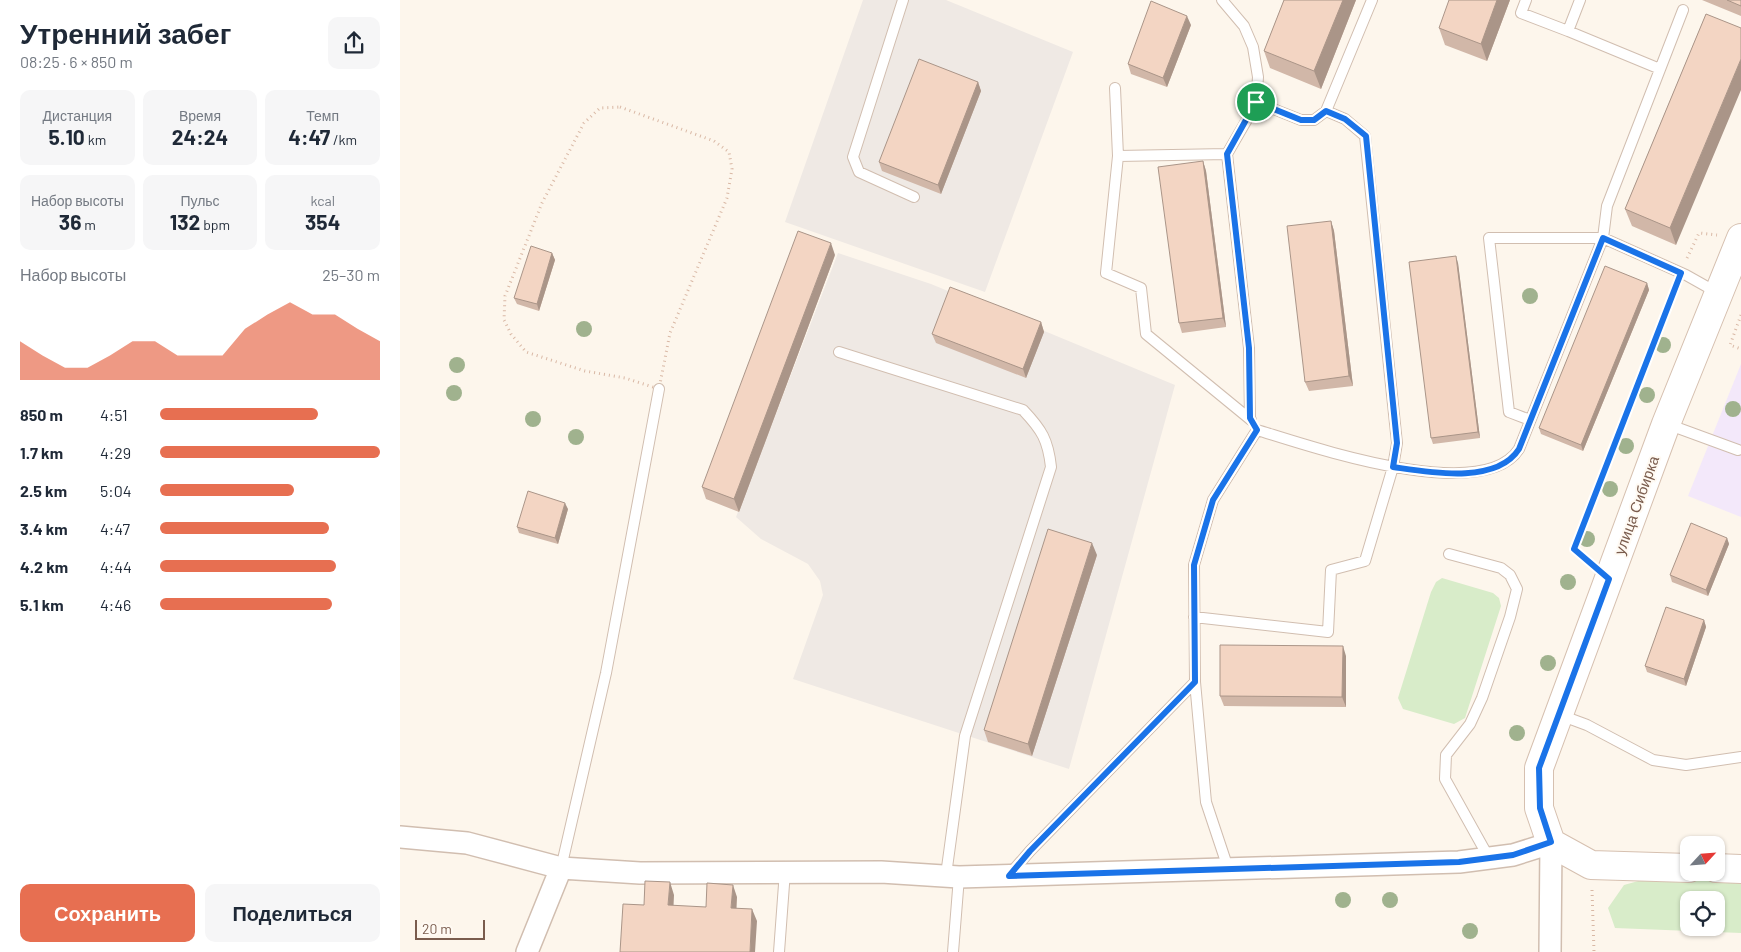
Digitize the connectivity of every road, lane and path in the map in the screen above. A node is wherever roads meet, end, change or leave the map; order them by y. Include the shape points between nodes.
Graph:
1 (903, 0) edge
2 (1222, 0) edge
3 (1372, 0) edge
4 (1526, 0) edge
5 (1580, 0) edge
6 (1683, 10) dead end
7 (1568, 31) junction
8 (1660, 70) junction
9 (1115, 88) dead end
10 (1256, 102) junction
11 (1326, 111) junction
12 (1227, 154) junction
13 (1118, 156) junction
14 (914, 197) dead end
15 (1603, 238) junction
16 (1731, 238) edge
17 (1681, 273) junction
18 (1719, 294) junction
19 (1741, 315) edge
20 (1741, 350) edge
21 (839, 352) dead end
22 (659, 389) junction
23 (1250, 418) junction
24 (1530, 420) junction
25 (1666, 424) junction
26 (1257, 430) junction
27 (1738, 450) dead end
28 (1393, 467) junction
29 (1449, 554) dead end
30 (1609, 579) junction
31 (1194, 617) junction
32 (1195, 682) junction
33 (1559, 714) junction
34 (1741, 757) edge
35 (400, 837) edge
36 (1551, 842) junction
37 (1489, 858) junction
38 (1591, 865) junction
39 (561, 868) junction
40 (1228, 868) junction
41 (1680, 868) edge
42 (1725, 868) edge
43 (1741, 869) edge
44 (785, 871) junction
45 (953, 876) junction
46 (1009, 876) junction
47 (527, 952) edge
48 (780, 952) edge
49 (954, 952) edge
50 (1550, 952) edge
51 (1594, 952) edge

1 - 14 lane via 853,157 859,172
2 - 10 lane via 1244,26 1254,47 1258,77
3 - 11 lane
4 - 7 lane via 1521,13
5 - 7 lane
6 - 8 lane
7 - 8 lane
8 - 15 lane via 1607,206
9 - 13 lane
10 - 11 lane via 1301,120 1314,120
10 - 12 lane
11 - 28 lane via 1345,119 1366,136 1397,443
12 - 13 lane
12 - 23 lane via 1249,348
13 - 23 lane via 1106,273 1142,288 1146,334
15 - 17 lane
15 - 24 lane
15 - 24 lane via 1489,238 1509,412
16 - 17 path via 1698,234
16 - 18 street, улица Сибирка
17 - 18 lane
17 - 30 path via 1574,549
18 - 25 street, улица Сибирка
19 - 20 path via 1730,345
21 - 45 lane via 1023,410 1040,428 1049,447 1051,467 965,736
22 - 22 path via 526,352 504,320 505,296 542,203 584,123 600,108 620,107 714,141 729,152 732,169 727,198 670,333
22 - 39 lane via 606,672
23 - 26 lane
24 - 28 lane via 1519,449 1502,465 1443,475
25 - 27 lane
25 - 30 street, улица Сибирка
26 - 28 lane
26 - 31 lane via 1213,500 1194,565
28 - 31 lane via 1365,562 1331,570 1328,632
29 - 37 lane via 1500,568 1510,575 1517,589 1482,698 1470,724 1446,755 1444,779
30 - 33 street, улица Сибирка
31 - 32 lane
32 - 40 lane via 1206,802
32 - 46 lane
33 - 34 lane via 1653,760 1686,765
33 - 36 street, улица Сибирка via 1539,768 1540,808
35 - 39 street via 467,843
36 - 37 street via 1513,855
36 - 38 street
36 - 50 street, улица Сибирка
37 - 40 street via 1459,862
38 - 41 street
38 - 51 path
39 - 44 street via 640,873
39 - 47 street
40 - 46 street
42 - 43 street
44 - 45 street
44 - 48 lane
45 - 46 street
45 - 49 lane

